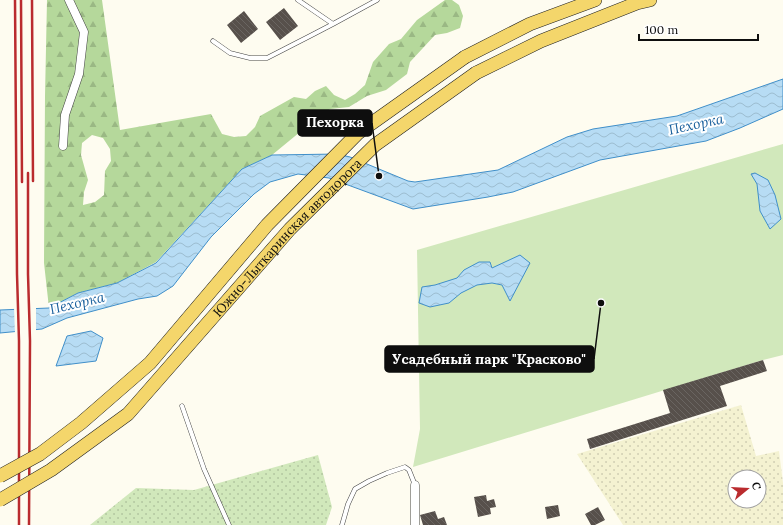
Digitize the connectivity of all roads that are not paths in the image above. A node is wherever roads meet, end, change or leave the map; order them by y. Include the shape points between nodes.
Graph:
1 (69, 0) edge
2 (298, 0) edge
3 (377, 0) edge
4 (595, 0) edge
5 (650, 0) edge
6 (333, 24) junction
7 (213, 41) dead end
8 (63, 146) dead end
9 (182, 406) dead end
10 (0, 476) edge
11 (415, 485) joint
12 (0, 500) edge
13 (229, 525) edge
14 (342, 525) edge
15 (415, 525) edge

1 - 8 street via 84,32 79,74 65,115
2 - 6 lane
3 - 6 lane
4 - 10 main road, Южно-Лыткаринская автодорога, bridge via 530,24 465,57 358,132 267,225 150,364 40,454
5 - 12 main road, Южно-Лыткаринская автодорога, bridge via 541,41 476,73 375,145 290,229 128,414 51,470
6 - 7 lane via 267,58 250,58 230,53
9 - 13 lane via 204,469
11 - 14 lane via 409,470 405,468 368,480 355,489
11 - 15 street

